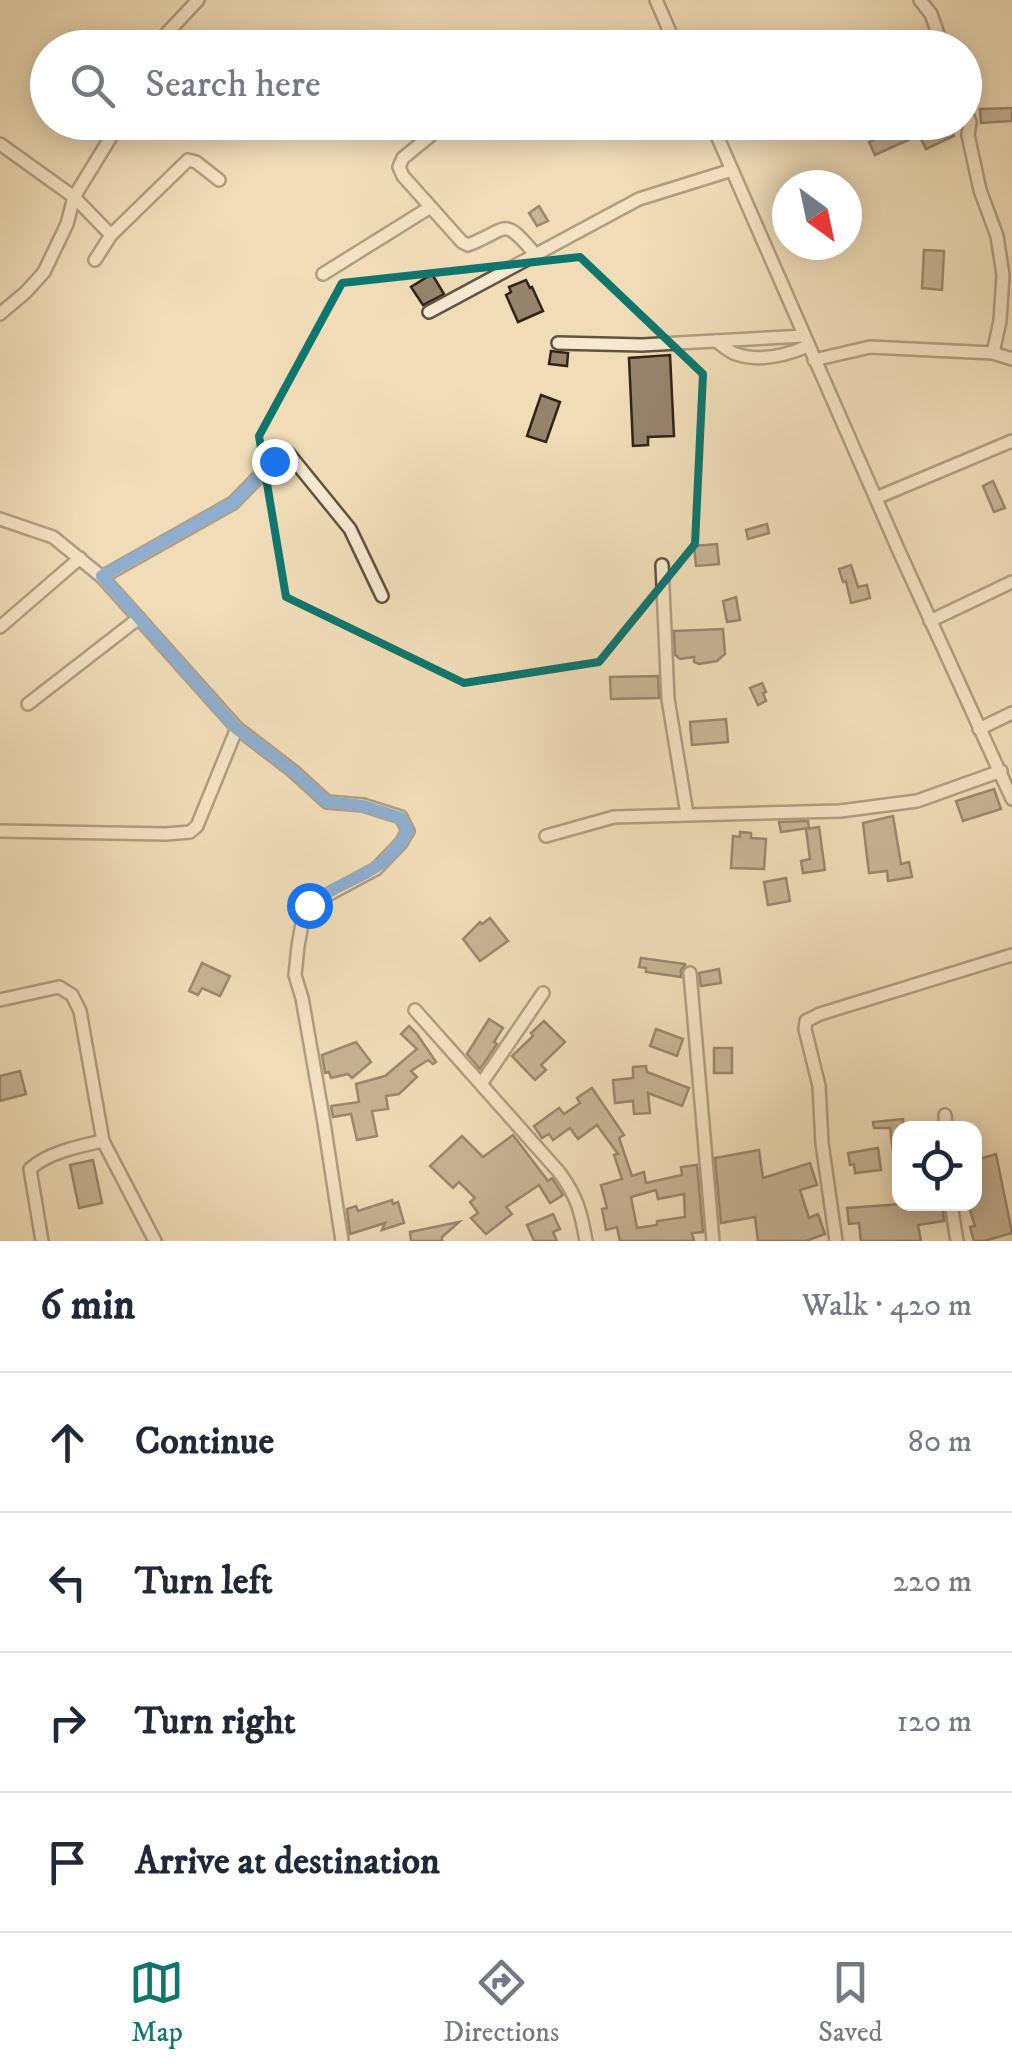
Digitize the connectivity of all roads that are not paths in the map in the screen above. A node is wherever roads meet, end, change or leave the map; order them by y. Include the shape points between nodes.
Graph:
1 (198, 0) edge
2 (656, 0) edge
3 (920, 0) edge
4 (170, 30) edge
5 (669, 30) edge
6 (937, 30) edge
7 (109, 140) edge
8 (426, 140) edge
9 (718, 140) edge
10 (969, 140) edge
11 (0, 144) edge
12 (732, 170) junction
13 (218, 180) dead end
14 (74, 197) junction
15 (429, 208) junction
16 (112, 235) junction
17 (534, 254) junction
18 (95, 260) dead end
19 (323, 274) dead end
20 (429, 312) dead end
21 (0, 314) edge
22 (716, 341) junction
23 (806, 341) junction
24 (558, 343) dead end
25 (993, 354) junction
26 (1012, 359) edge
27 (814, 360) junction
28 (1012, 441) edge
29 (876, 498) junction
30 (0, 519) edge
31 (80, 558) junction
32 (662, 565) dead end
33 (102, 576) junction
34 (1012, 582) edge
35 (382, 596) dead end
36 (139, 618) junction
37 (930, 621) junction
38 (0, 627) edge
39 (28, 704) dead end
40 (1012, 713) edge
41 (236, 728) junction
42 (978, 729) junction
43 (1001, 771) junction
44 (1012, 798) edge
45 (687, 814) junction
46 (0, 830) edge
47 (546, 836) dead end
48 (1012, 955) edge
49 (690, 974) dead end
50 (543, 993) dead end
51 (0, 1000) edge
52 (415, 1010) dead end
53 (481, 1084) junction
54 (103, 1141) junction
55 (952, 1211) edge
56 (42, 1241) edge
57 (155, 1241) edge
58 (342, 1241) edge
59 (586, 1241) edge
60 (714, 1241) edge
61 (836, 1241) edge
62 (957, 1241) edge

1 - 4 street
2 - 5 street
3 - 6 street
7 - 14 street
8 - 15 street via 399,166
9 - 12 street
10 - 25 street via 1002,275
11 - 14 street
12 - 17 street via 639,199
12 - 23 street
13 - 16 street via 188,160
14 - 16 street
14 - 21 street via 44,272
15 - 17 street via 468,245 508,228
15 - 19 street
16 - 18 street
17 - 20 street
22 - 23 street
22 - 23 street via 735,354 756,357 788,354
22 - 24 street
23 - 27 street
25 - 26 street
25 - 27 street via 870,347
27 - 29 street
28 - 29 street
29 - 37 street
30 - 31 street via 54,537
31 - 33 street
31 - 38 street
32 - 45 street via 668,699
33 - 35 street via 233,503 289,454 350,529
33 - 36 street
34 - 37 street
36 - 39 street
36 - 41 street
37 - 42 street
40 - 42 street
41 - 46 street via 190,832
41 - 58 street via 327,802 389,813 408,831 376,868 309,905 298,946 295,975
42 - 43 street
43 - 44 street
43 - 45 street via 917,801
45 - 47 street via 614,818
48 - 61 street via 806,1022
49 - 60 street
50 - 53 street
51 - 54 street via 58,987 72,995
52 - 53 street
53 - 59 street via 573,1191
54 - 56 street via 30,1169
54 - 57 street
55 - 62 street

